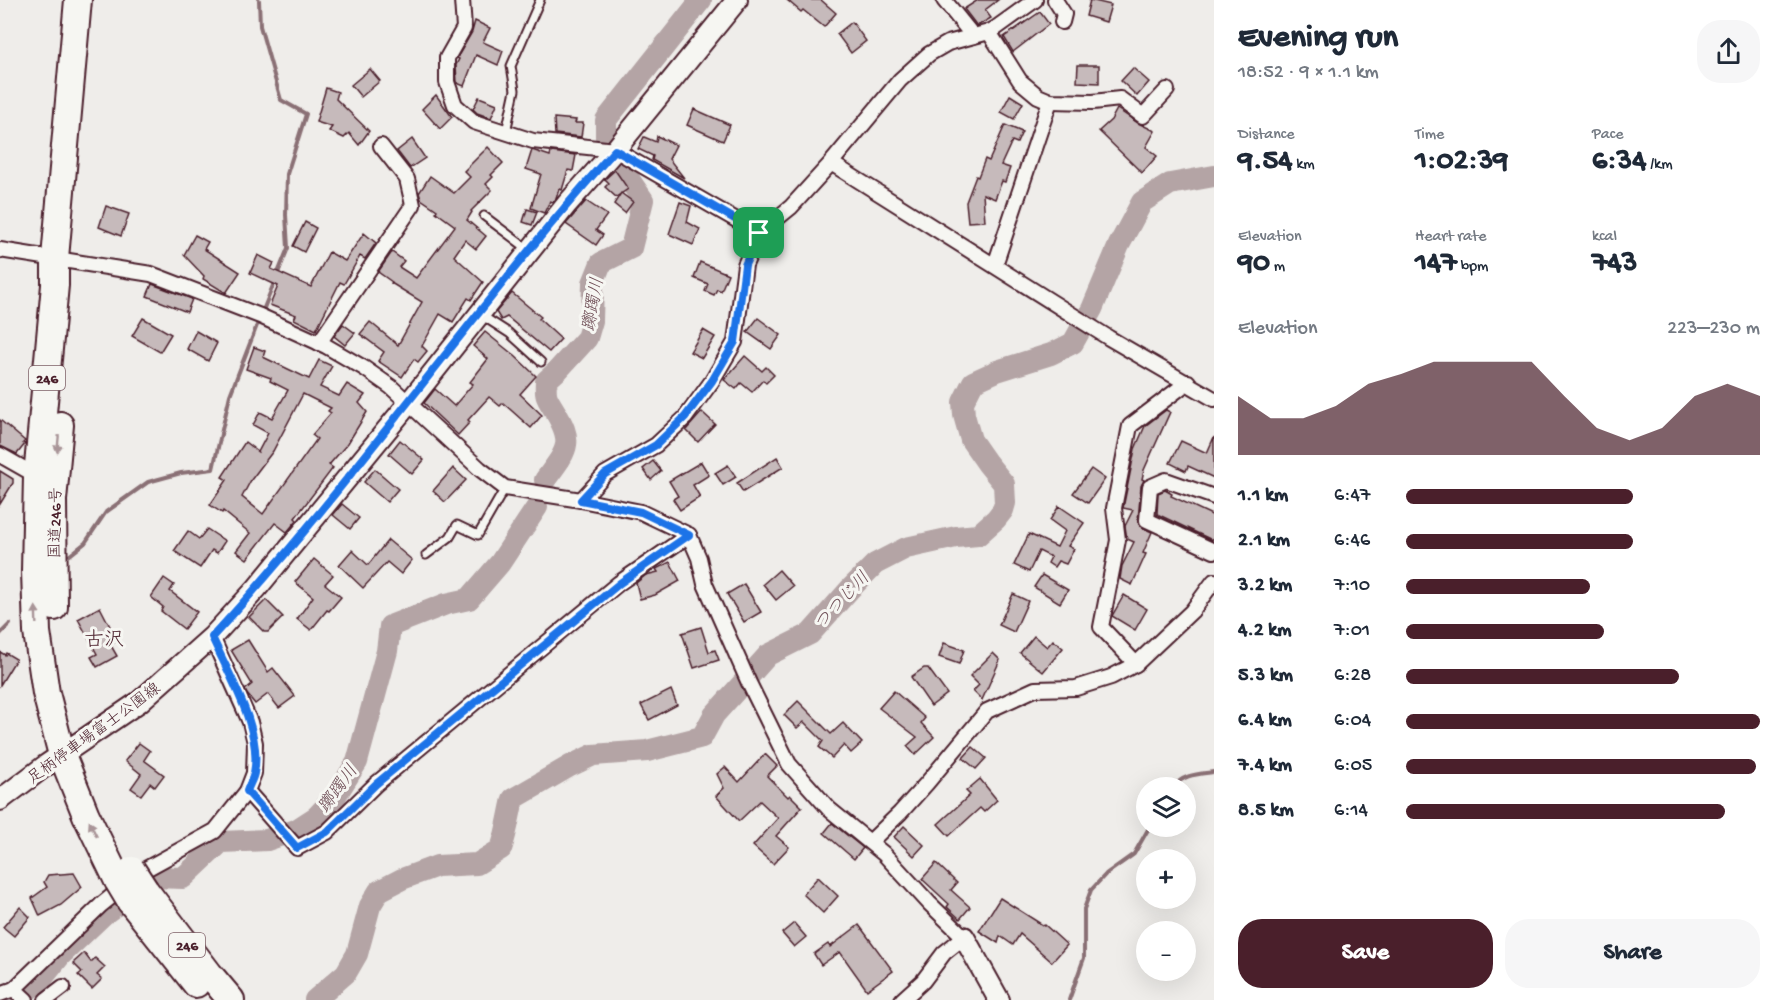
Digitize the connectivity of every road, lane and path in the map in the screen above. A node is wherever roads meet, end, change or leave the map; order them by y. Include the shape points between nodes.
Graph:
1 (78, 0) edge
2 (92, 0) edge
3 (462, 0) edge
4 (540, 0) edge
5 (737, 0) edge
6 (944, 0) edge
7 (1035, 0) edge
8 (1055, 0) edge
9 (1062, 22) dead end
10 (988, 32) junction
11 (973, 36) junction
12 (1167, 90) dead end
13 (1050, 101) junction
14 (506, 132) junction
15 (381, 146) dead end
16 (615, 150) junction
17 (831, 163) junction
18 (483, 216) dead end
19 (759, 233) junction
20 (0, 250) edge
21 (530, 250) junction
22 (63, 259) junction
23 (995, 265) junction
24 (479, 314) junction
25 (319, 343) junction
26 (541, 362) dead end
27 (1188, 382) junction
28 (1214, 399) edge
29 (408, 404) junction
30 (0, 455) edge
31 (37, 476) junction
32 (511, 488) junction
33 (1214, 497) edge
34 (581, 500) junction
35 (689, 535) junction
36 (1214, 551) edge
37 (426, 555) dead end
38 (1214, 581) edge
39 (212, 637) junction
40 (1136, 664) junction
41 (69, 750) junction
42 (247, 791) junction
43 (0, 800) edge
44 (870, 842) junction
45 (131, 885) junction
46 (964, 937) junction
47 (63, 987) dead end
48 (14, 989) junction
49 (0, 994) edge
50 (26, 1000) edge
51 (45, 1000) edge
52 (210, 1000) edge
53 (231, 1000) edge
54 (902, 1000) edge
55 (999, 1000) edge

1 - 22 highway, 国道246号 / 246
2 - 22 highway, 国道246号 / 246
3 - 14 street via 464,28 447,58 447,82 455,105 474,122
4 - 14 lane via 511,66 515,90
5 - 16 main road, 足柄停車場富士公園線
6 - 11 street
7 - 10 street
8 - 9 street via 1065,14
10 - 11 street
10 - 13 street via 1020,81
11 - 17 street via 929,54 900,80
12 - 13 street via 1143,116 1120,99
13 - 23 street
14 - 16 street via 533,141
15 - 25 street via 407,179 413,205
16 - 19 street
16 - 21 main road, 足柄停車場富士公園線
17 - 19 street via 791,207
17 - 23 street
18 - 21 lane
19 - 34 street via 745,265 735,342 712,381 685,417 656,445 605,474
20 - 22 street
21 - 24 main road, 足柄停車場富士公園線
22 - 25 street via 151,274
22 - 31 highway, 国道246号 / 246 via 55,285
22 -> 41 highway, 国道246号 / 246 via 68,327 53,500 53,573 55,652
23 - 27 street via 1093,328
24 - 26 lane via 509,333
24 - 29 main road, 足柄停車場富士公園線
25 - 29 street via 364,368
27 - 28 street
27 - 40 street via 1130,426 1114,508 1118,540 1101,627
29 - 32 street via 480,469
29 - 39 main road, 足柄停車場富士公園線
30 - 31 street
41 -> 31 highway, 国道246号 / 246 via 46,693 37,632
32 - 34 street
32 - 37 lane via 478,535 457,525 450,537
33 - 36 street via 1166,480 1150,487 1147,520
34 - 35 street via 641,512
35 - 42 street via 620,583 376,784 327,832 297,848
35 - 44 street via 705,584 789,764 829,809
38 - 40 street via 1192,611
39 - 41 main road, 足柄停車場富士公園線 via 139,702
39 - 42 street via 250,722 255,744 254,773
40 - 44 street via 1076,688 1035,689 987,711 927,783
41 - 43 main road, 足柄停車場富士公園線
41 - 45 highway, 国道246号 / 246 via 106,815
42 - 48 street via 215,831 144,870 101,905
44 - 46 street
45 - 52 highway, 国道246号 / 246 via 166,948
45 - 53 highway, 国道246号 / 246
46 - 54 street via 944,953
46 - 55 main road
47 - 51 street
48 - 49 street
48 - 50 street

